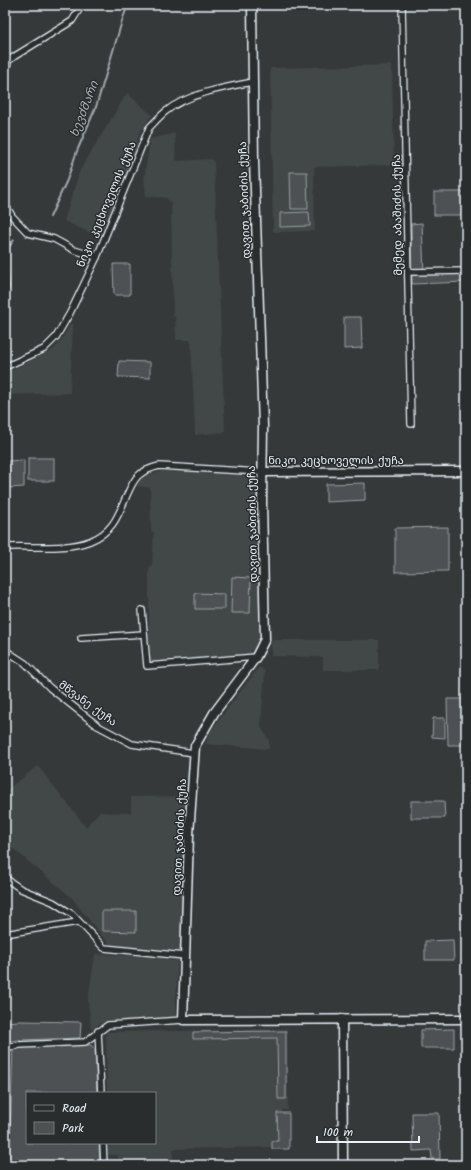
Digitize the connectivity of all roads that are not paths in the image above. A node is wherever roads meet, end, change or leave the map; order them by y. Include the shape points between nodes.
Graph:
1 (82, 5) edge
2 (252, 5) edge
3 (402, 5) edge
4 (253, 82) junction
5 (5, 88) edge
6 (5, 204) edge
7 (97, 257) junction
8 (466, 271) edge
9 (408, 272) junction
10 (5, 367) edge
11 (411, 424) dead end
12 (466, 471) edge
13 (262, 472) junction
14 (5, 545) edge
15 (142, 610) dead end
16 (144, 634) junction
17 (81, 638) dead end
18 (5, 650) edge
19 (256, 657) junction
20 (194, 753) junction
21 (5, 878) edge
22 (78, 922) junction
23 (5, 934) edge
24 (185, 956) junction
25 (466, 1019) edge
26 (183, 1020) junction
27 (342, 1020) junction
28 (98, 1031) junction
29 (5, 1048) edge
30 (101, 1092) edge
31 (103, 1144) edge
32 (104, 1165) edge
33 (343, 1165) edge

1 - 5 street via 72,21 8,61
2 - 4 street, დავით ჯაბიძის ქუჩა
3 - 9 street, მემედ აბაშიძის ქუჩა
4 - 7 street, ნიკო კეცხოველის ქუჩა via 221,88 185,100 165,112 150,128
4 - 13 street, დავით ჯაბიძის ქუჩა via 263,427
6 - 7 street via 28,233 54,239 74,250
7 - 10 street, ნიკო კეცხოველის ქუჩა via 56,337 44,349
8 - 9 street
9 - 11 street, მემედ აბაშიძის ქუჩა
12 - 13 street, ნიკო კეცხოველის ქუჩა
13 - 14 street, ნიკო კეცხოველის ქუჩა via 160,466 147,469 137,476 118,517 103,535 70,546
13 - 19 street, დავით ჯაბიძის ქუჩა via 265,639
15 - 16 street
16 - 17 street
16 - 19 street via 147,666
18 - 20 street, მწვანე ქუჩა via 25,663 50,688 98,726 132,744
19 - 20 street, დავით ჯაბიძის ქუჩა via 214,713 195,746
20 - 24 street, დავით ჯაბიძის ქუჩა
21 - 22 street via 21,889 53,902 72,914
22 - 23 street
22 - 24 street via 104,948
24 - 26 street, დავით ჯაბიძის ქუჩა
25 - 27 street
26 - 27 street
26 - 28 street via 108,1025
27 - 33 street
28 - 29 street via 85,1042
28 - 30 street
31 - 32 street

